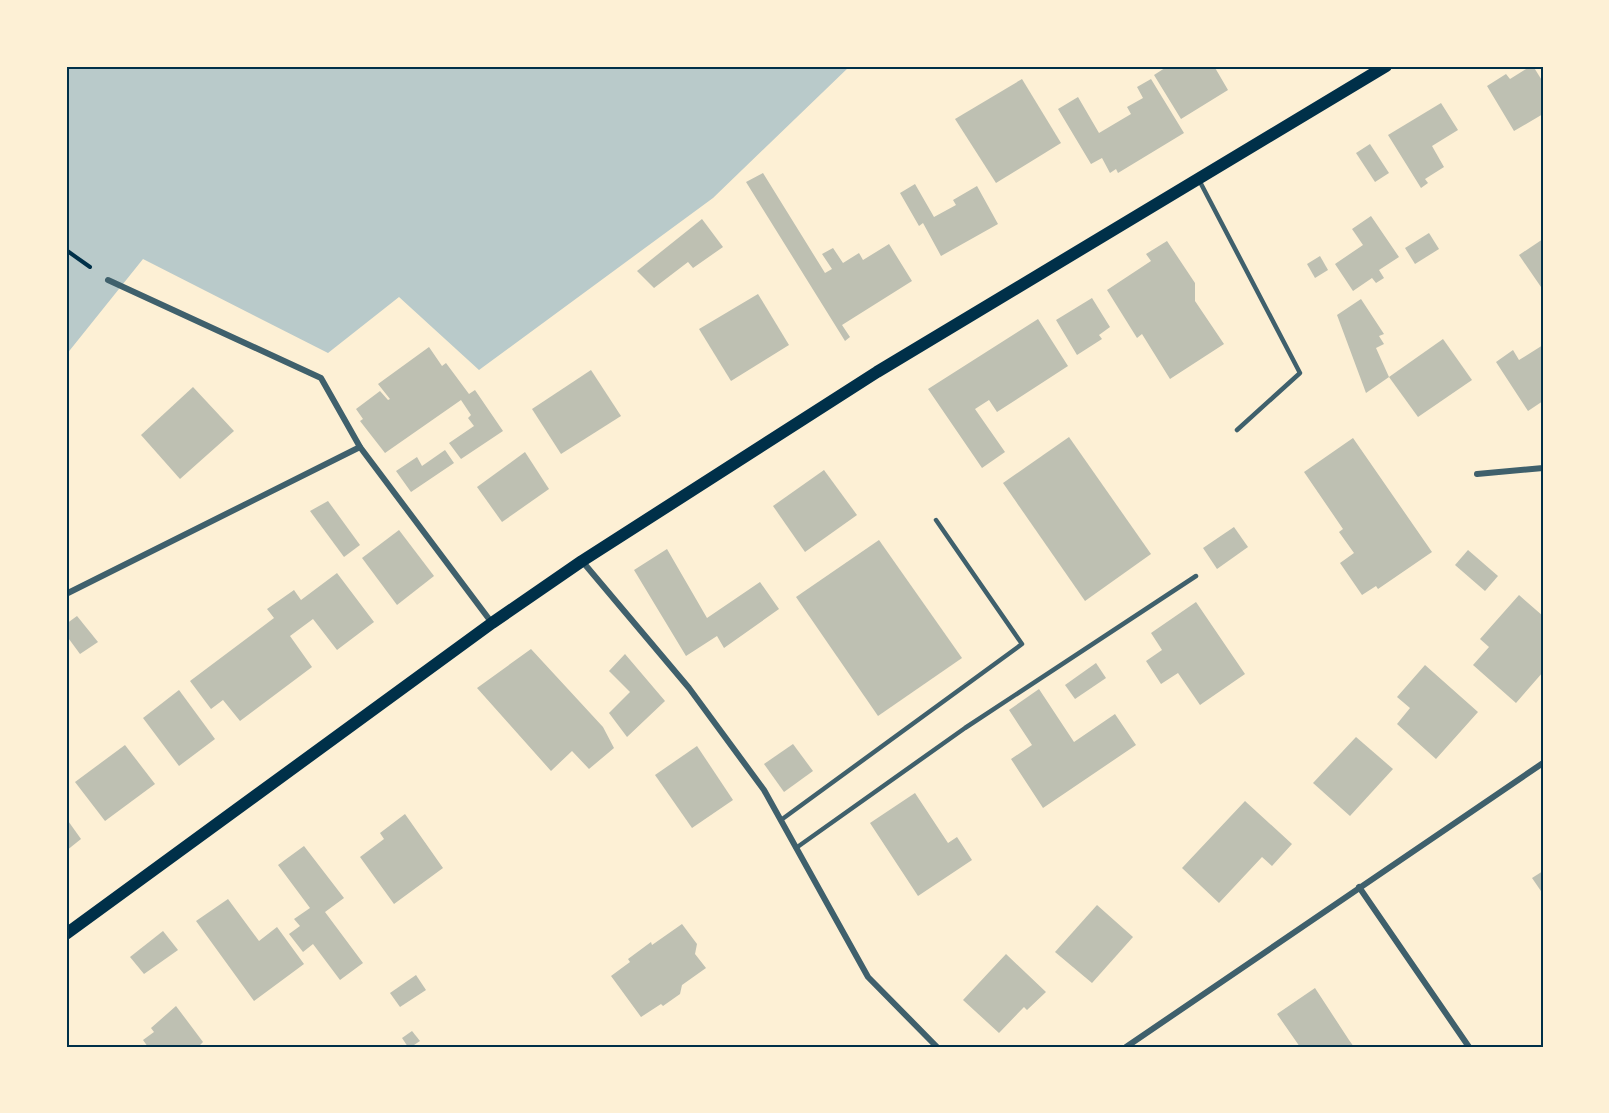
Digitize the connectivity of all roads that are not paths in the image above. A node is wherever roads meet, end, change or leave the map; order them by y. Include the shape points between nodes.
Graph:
1 (1386, 66) edge
2 (1198, 179) junction
3 (108, 280) dead end
4 (1237, 430) dead end
5 (360, 447) junction
6 (1543, 468) edge
7 (1477, 474) dead end
8 (936, 520) dead end
9 (582, 561) junction
10 (1196, 576) dead end
11 (66, 594) edge
12 (492, 623) junction
13 (1543, 763) edge
14 (781, 820) junction
15 (796, 848) junction
16 (1359, 888) junction
17 (66, 934) edge
18 (937, 1047) edge
19 (1126, 1047) edge
20 (1469, 1047) edge

1 - 2 main road
2 - 4 lane via 1300,373
2 - 9 main road via 877,372
3 - 5 street via 321,378
5 - 11 street
5 - 12 street
6 - 7 street
8 - 14 lane via 1022,644
9 - 12 main road
9 - 14 street via 689,688 764,789
10 - 15 lane via 965,728
12 - 17 main road
13 - 16 street
14 - 15 street
15 - 18 street via 868,977
16 - 19 street
16 - 20 street

